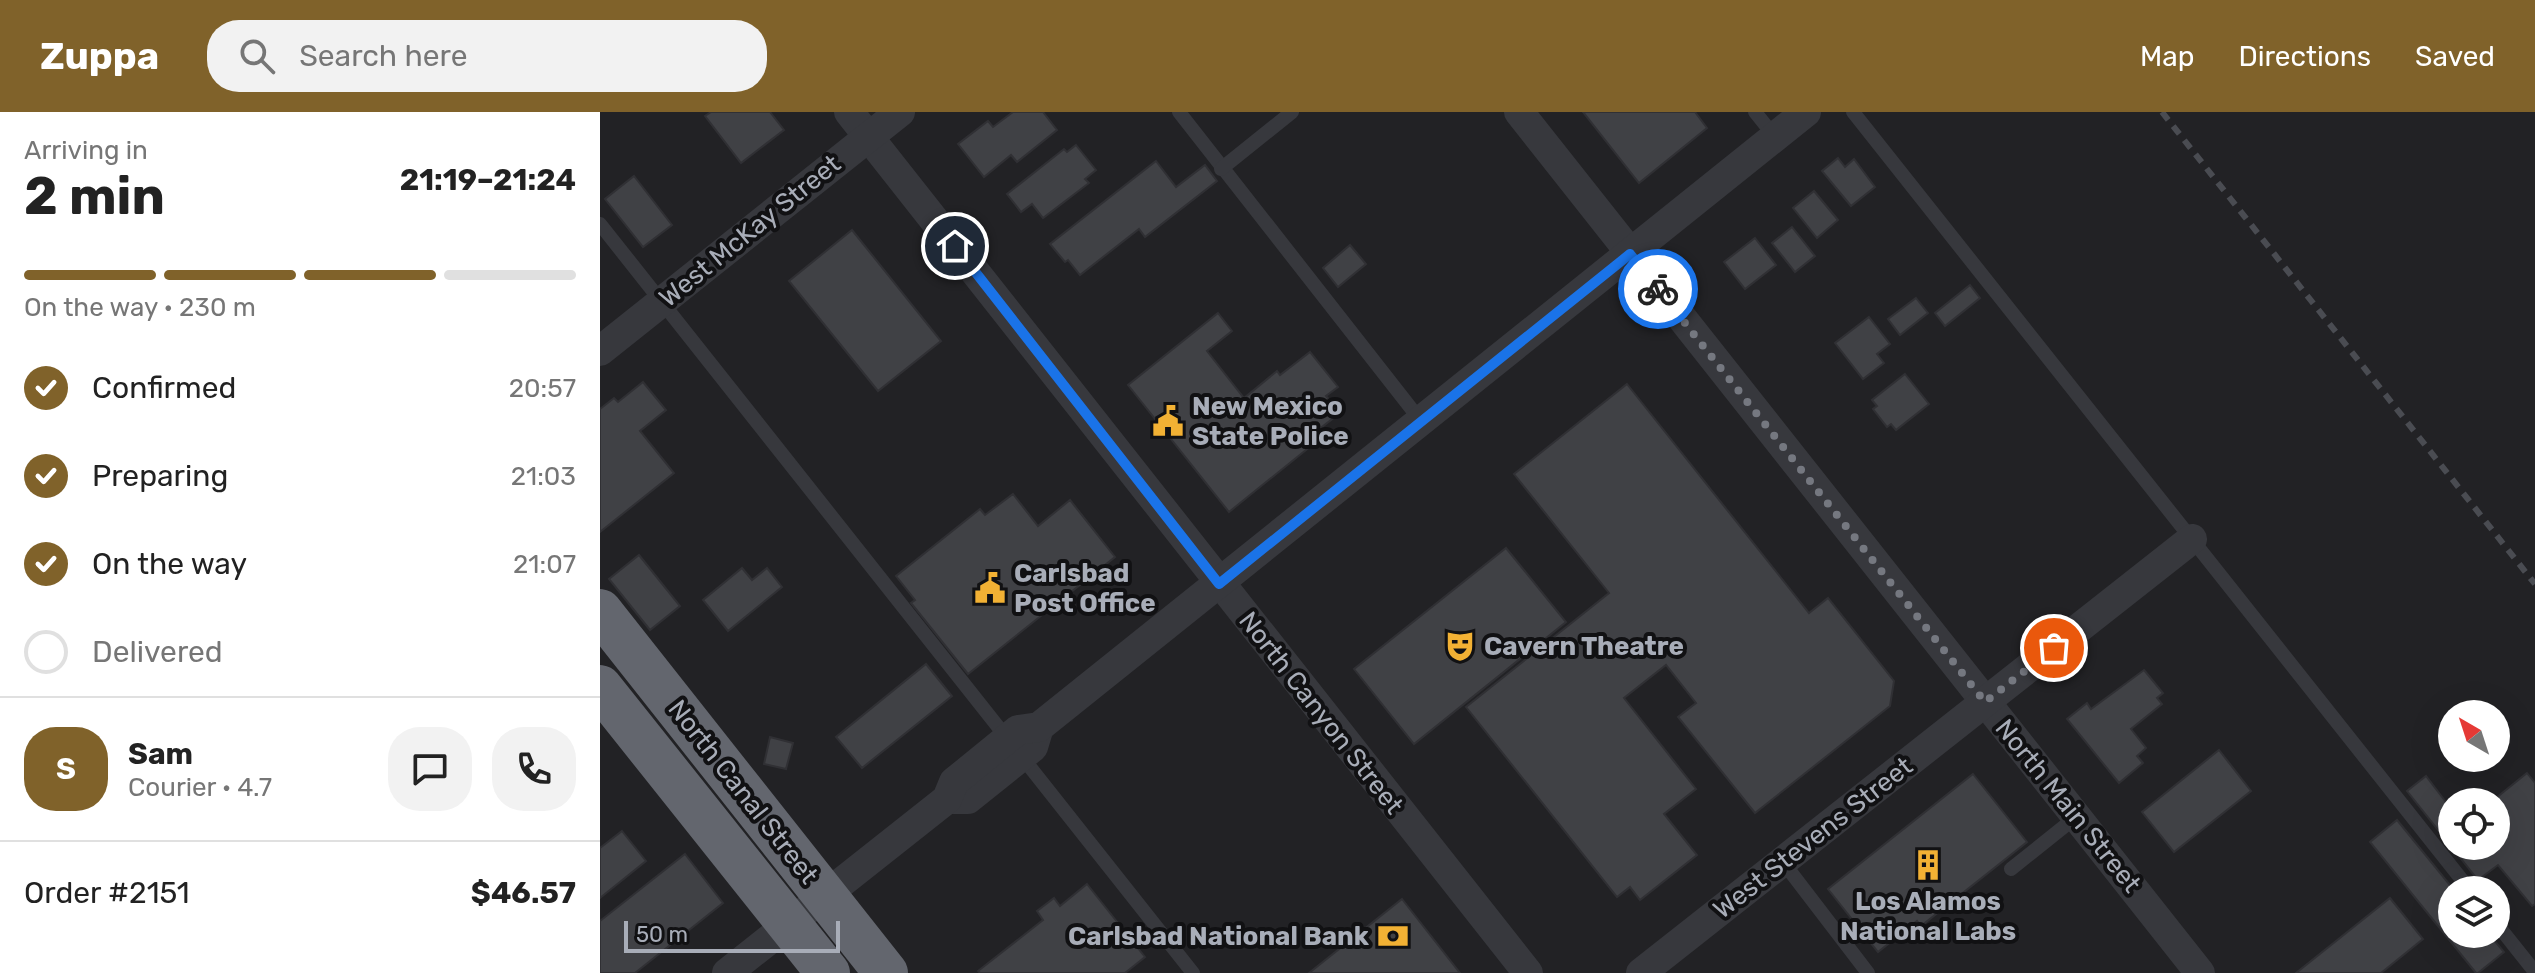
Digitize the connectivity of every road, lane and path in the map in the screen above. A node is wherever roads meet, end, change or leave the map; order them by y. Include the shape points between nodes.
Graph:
1 (849, 112) edge
2 (900, 112) edge
3 (1179, 112) edge
4 (1292, 112) edge
5 (1519, 112) edge
6 (1755, 112) edge
7 (1806, 112) edge
8 (1853, 112) edge
9 (869, 137) junction
10 (1775, 137) junction
11 (1221, 169) junction
12 (600, 224) edge
13 (1630, 254) junction
14 (662, 302) junction
15 (600, 351) edge
16 (1421, 421) junction
17 (2192, 539) junction
18 (1219, 584) junction
19 (600, 611) edge
20 (600, 687) edge
21 (1985, 702) junction
22 (1015, 747) junction
23 (2076, 817) junction
24 (1783, 862) junction
25 (2011, 869) dead end
26 (2459, 876) edge
27 (825, 896) junction
28 (788, 924) junction
29 (2510, 941) edge
30 (2535, 972) edge
31 (727, 973) edge
32 (828, 973) edge
33 (886, 973) edge
34 (1193, 973) edge
35 (1528, 973) edge
36 (1641, 973) edge
37 (1868, 973) edge
38 (2200, 973) edge

1 - 9 street, North Canyon Street
2 - 9 street, West McKay Street
3 - 11 lane
4 - 11 lane
5 - 13 street, North Main Street
6 - 10 lane
7 - 10 street
8 - 17 lane
9 - 14 street, West McKay Street
9 - 18 street, North Canyon Street
10 - 13 street
11 - 16 lane
12 - 14 lane
13 - 16 street
13 - 21 street, North Main Street
14 - 15 street, West McKay Street
14 - 22 lane
16 - 18 street
17 - 21 street, West Stevens Street
17 - 26 lane
18 - 22 street via 1039,727 1033,747
18 - 35 street, North Canyon Street
19 - 27 highway, North Canal Street
20 - 28 highway, North Canal Street
21 - 23 street, North Main Street
21 - 24 street, West Stevens Street
22 - 27 street via 968,799 947,799
22 - 34 lane
23 - 25 lane
23 - 38 street, North Main Street
24 - 36 street, West Stevens Street
24 - 37 lane
27 - 28 street
27 - 33 highway, North Canal Street
28 - 31 street
28 - 32 highway, North Canal Street
29 - 30 lane

